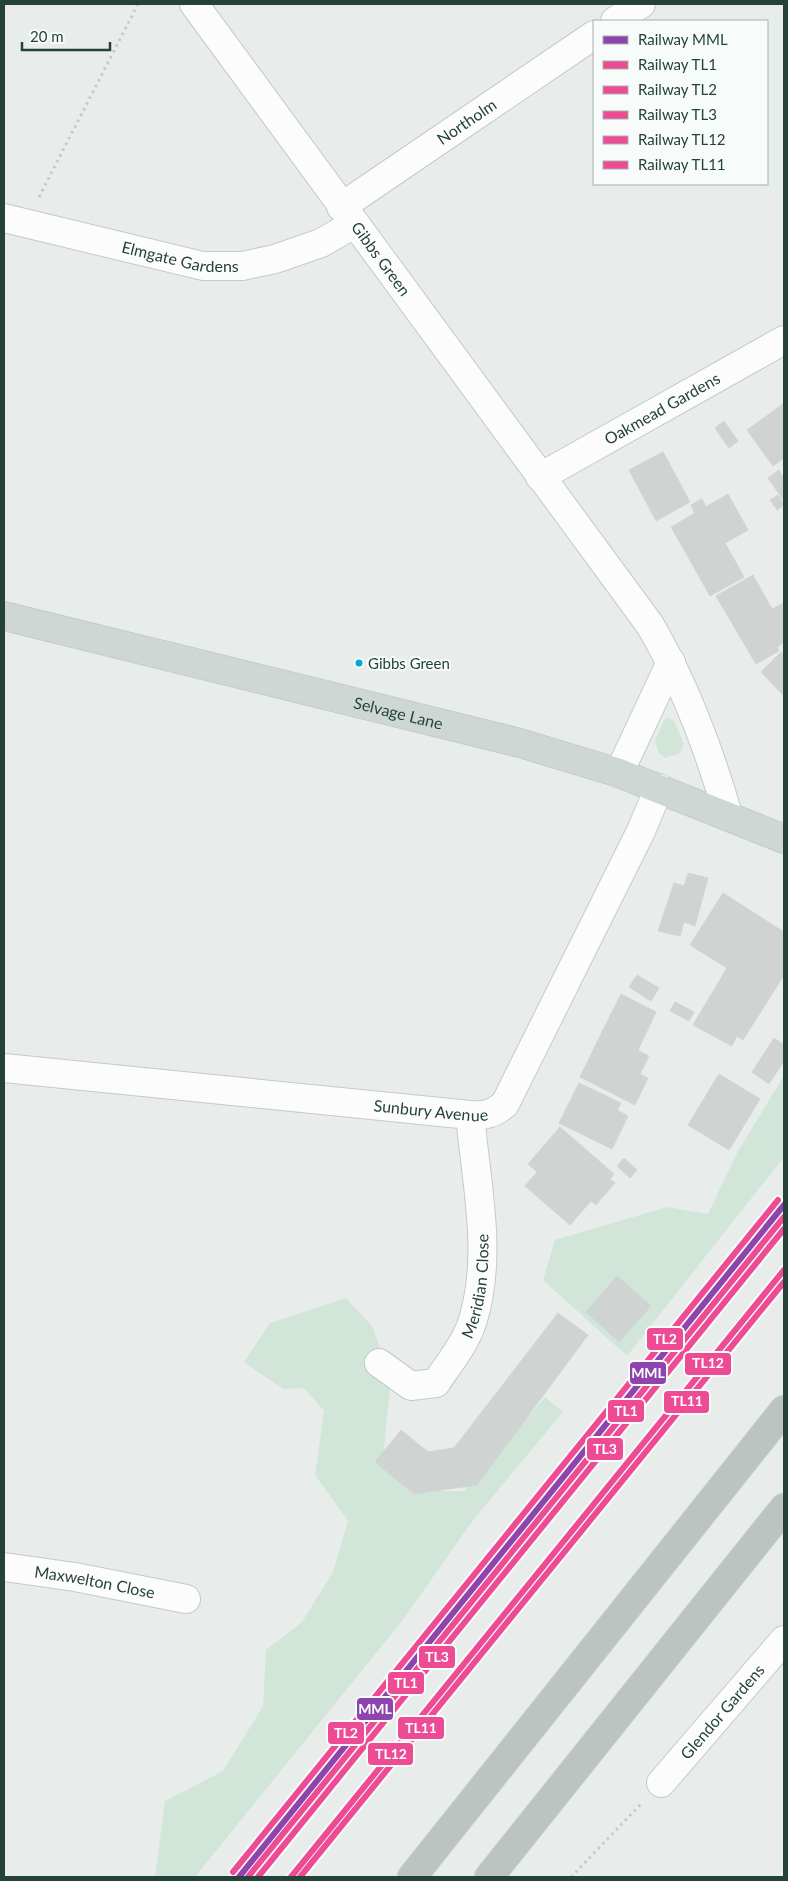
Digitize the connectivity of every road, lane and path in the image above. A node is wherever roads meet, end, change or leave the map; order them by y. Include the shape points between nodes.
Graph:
1 (138, 4) edge
2 (194, 4) edge
3 (641, 4) edge
4 (617, 20) edge
5 (593, 36) edge
6 (348, 215) junction
7 (14, 220) edge
8 (784, 340) edge
9 (540, 477) junction
10 (4, 616) edge
11 (671, 662) junction
12 (619, 773) junction
13 (659, 788) junction
14 (728, 815) junction
15 (784, 839) edge
16 (4, 1068) edge
17 (470, 1115) junction
18 (379, 1362) dead end
19 (784, 1410) edge
20 (784, 1508) edge
21 (4, 1567) edge
22 (186, 1599) dead end
23 (784, 1640) edge
24 (660, 1784) joint
25 (412, 1877) edge
26 (489, 1877) edge
27 (571, 1877) edge

1 - 7 path
2 - 6 street, Gibbs Green
3 - 4 street
5 - 6 street, Northolm
6 - 7 street, Elmgate Gardens via 321,243 275,259 242,266 203,266
6 - 9 street, Gibbs Green
8 - 9 street, Oakmead Gardens
9 - 11 street, Gibbs Green via 650,626
10 - 12 main road, Selvage Lane via 520,744
11 - 12 street
11 - 14 street, Gibbs Green via 713,761
12 - 13 main road, Selvage Lane
13 - 14 main road, Selvage Lane
13 - 17 street, Sunbury Avenue via 505,1104 485,1116
14 - 15 main road, Selvage Lane
16 - 17 street, Sunbury Avenue
17 - 18 street, Meridian Close via 483,1240 481,1278 472,1321 462,1344 436,1383 411,1386
19 - 25 highway
20 - 26 highway
21 - 22 street, Maxwelton Close
23 - 24 street, Glendor Gardens
24 - 27 path

